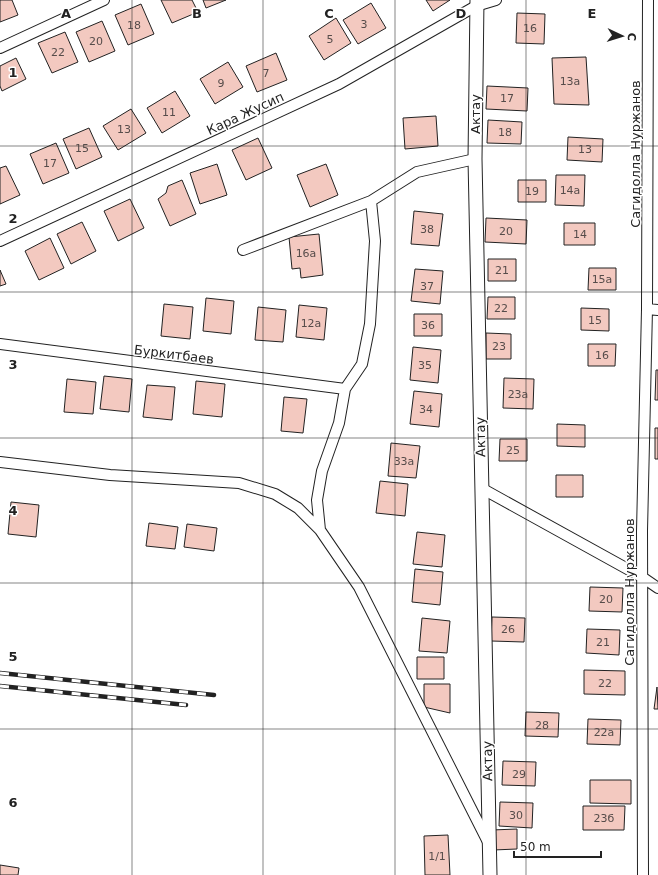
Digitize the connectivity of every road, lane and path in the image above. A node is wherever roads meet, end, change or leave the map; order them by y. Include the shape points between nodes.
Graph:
1 (104, 0) edge
2 (496, 0) edge
3 (648, 0) edge
4 (477, 3) edge
5 (0, 48) edge
6 (475, 159) junction
7 (648, 177) junction
8 (658, 182) edge
9 (372, 201) junction
10 (0, 241) edge
11 (243, 250) dead end
12 (647, 309) junction
13 (658, 310) edge
14 (0, 344) edge
15 (345, 389) junction
16 (0, 462) edge
17 (481, 488) junction
18 (320, 530) junction
19 (642, 577) junction
20 (658, 588) edge
21 (489, 844) junction
22 (490, 875) edge
23 (643, 875) edge

1 - 5 street
2 - 4 street, Кара Жусип
3 - 7 street, Сагидолла Нуржанов
4 - 6 street, Актау
4 - 10 street, Кара Жусип via 339,84
6 - 9 street via 417,172
6 - 17 street, Актау
7 - 8 street
7 - 12 street, Сагидолла Нуржанов
9 - 11 street
9 - 15 street via 376,241 370,324 362,364
12 - 13 street
12 - 19 street, Сагидолла Нуржанов
14 - 15 street, Буркитбаев
15 - 18 street via 339,423 322,471 317,500
16 - 18 street via 110,475 239,483 275,494 298,508
17 - 19 street
17 - 21 street, Актау
18 - 21 street via 359,587
19 - 20 street
19 - 23 street, Сагидолла Нуржанов
21 - 22 street, Актау

